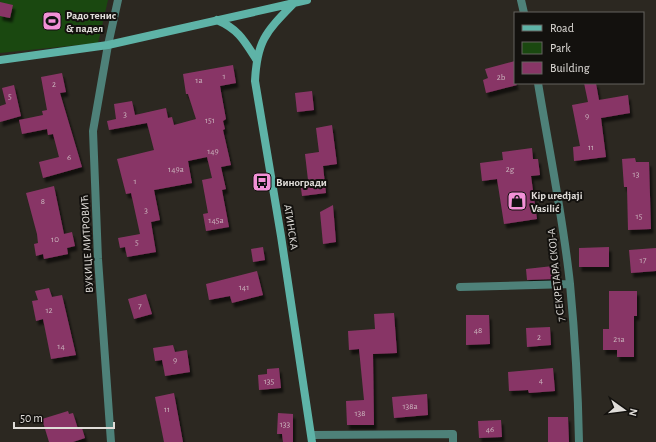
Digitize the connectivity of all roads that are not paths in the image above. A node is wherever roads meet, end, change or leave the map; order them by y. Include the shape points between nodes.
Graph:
1 (118, 0) edge
2 (307, 0) edge
3 (521, 0) edge
4 (294, 3) junction
5 (524, 12) edge
6 (217, 20) junction
7 (108, 45) junction
8 (256, 59) junction
9 (0, 60) edge
10 (538, 84) edge
11 (570, 284) junction
12 (460, 287) dead end
13 (453, 438) edge
14 (312, 439) edge
15 (111, 442) edge
16 (579, 442) edge

1 - 7 street, ВУКИЦЕ МИТРОВИЋ
2 - 4 street
3 - 5 street
4 - 6 street
4 - 8 street, АТИНСКА via 271,26
6 - 7 street
6 - 8 street via 231,26 243,37
7 - 9 street
7 - 15 street, ВУКИЦЕ МИТРОВИЋ via 92,131
8 - 14 street, АТИНСКА via 255,81
10 - 11 street, 7 СЕКРЕТАРА СКОЈ-А
11 - 12 street
11 - 16 street, 7 СЕКРЕТАРА СКОЈ-А via 578,388
13 - 14 street

